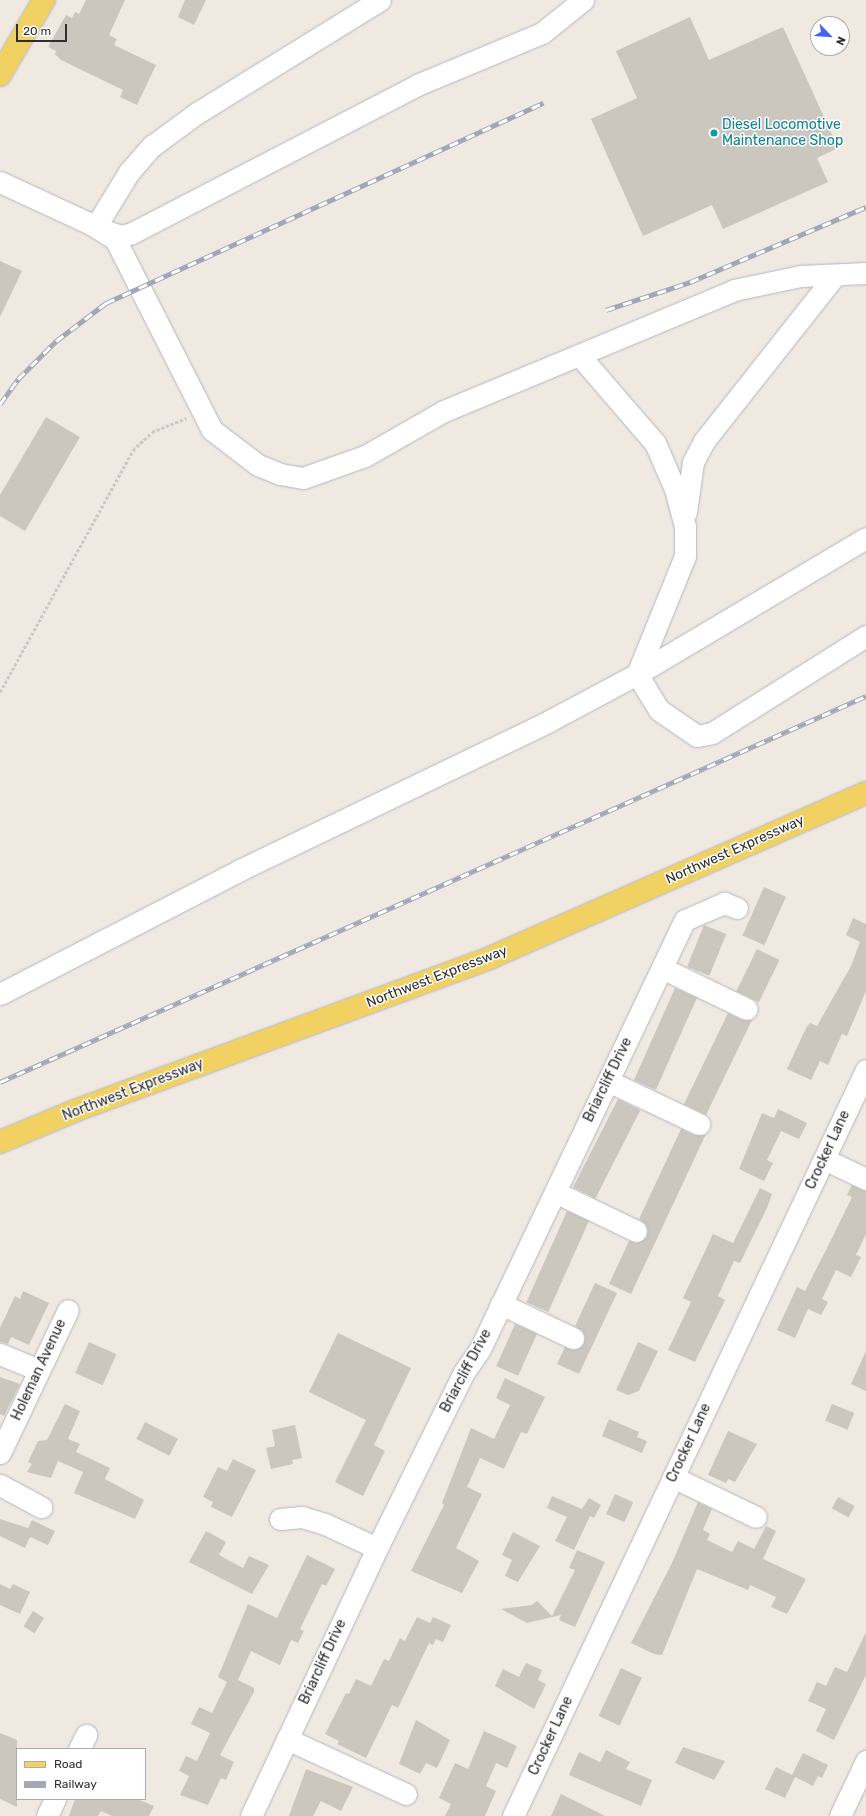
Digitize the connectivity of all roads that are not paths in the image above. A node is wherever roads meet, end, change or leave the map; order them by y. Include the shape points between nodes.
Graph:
1 (44, 0) edge
2 (380, 0) edge
3 (583, 0) edge
4 (0, 75) edge
5 (0, 182) edge
6 (100, 228) junction
7 (866, 273) edge
8 (835, 275) junction
9 (579, 355) junction
10 (685, 526) junction
11 (866, 538) edge
12 (866, 636) edge
13 (638, 674) junction
14 (866, 793) edge
15 (737, 908) dead end
16 (662, 968) junction
17 (0, 994) edge
18 (747, 1009) dead end
19 (866, 1070) edge
20 (608, 1081) junction
21 (699, 1124) dead end
22 (0, 1142) edge
23 (824, 1159) junction
24 (866, 1179) edge
25 (555, 1192) junction
26 (636, 1231) dead end
27 (501, 1304) junction
28 (68, 1310) dead end
29 (573, 1338) dead end
30 (0, 1354) edge
31 (39, 1370) junction
32 (0, 1453) edge
33 (673, 1477) junction
34 (0, 1485) edge
35 (41, 1507) dead end
36 (756, 1517) dead end
37 (280, 1519) dead end
38 (378, 1548) junction
39 (287, 1739) junction
40 (866, 1761) edge
41 (406, 1794) dead end
42 (55, 1800) edge
43 (47, 1816) edge
44 (251, 1816) edge
45 (513, 1816) edge
46 (840, 1816) edge

1 - 4 main road
2 - 6 street via 196,113 152,146 129,172
3 - 6 street via 542,33 417,85 132,233 121,236
5 - 6 street
6 - 9 street via 119,244 202,414 221,439 258,465 280,474 303,478 365,456 444,412
7 - 8 street
8 - 9 street via 801,276 734,290
8 - 10 street via 704,441 693,462
9 - 10 street via 655,443 675,489
10 - 13 street via 685,556
11 - 13 street
12 - 13 street via 712,733 697,736 659,710
13 - 17 street via 549,721 240,870
14 - 22 main road, Northwest Expressway via 492,957 77,1110
15 - 16 street, Briarcliff Drive via 724,903 686,918
16 - 18 street
16 - 20 street, Briarcliff Drive
19 - 23 street, Crocker Lane
20 - 21 street
20 - 25 street, Briarcliff Drive
23 - 24 street
23 - 33 street, Crocker Lane
25 - 26 street
25 - 27 street, Briarcliff Drive
27 - 29 street
27 - 38 street, Briarcliff Drive
28 - 31 street, Holeman Avenue
30 - 31 street
31 - 32 street, Holeman Avenue
33 - 36 street
33 - 45 street, Crocker Lane
34 - 35 street
37 - 38 street via 302,1517 325,1524
38 - 39 street, Briarcliff Drive
39 - 41 street
39 - 44 street, Briarcliff Drive
40 - 46 street
42 - 43 street

